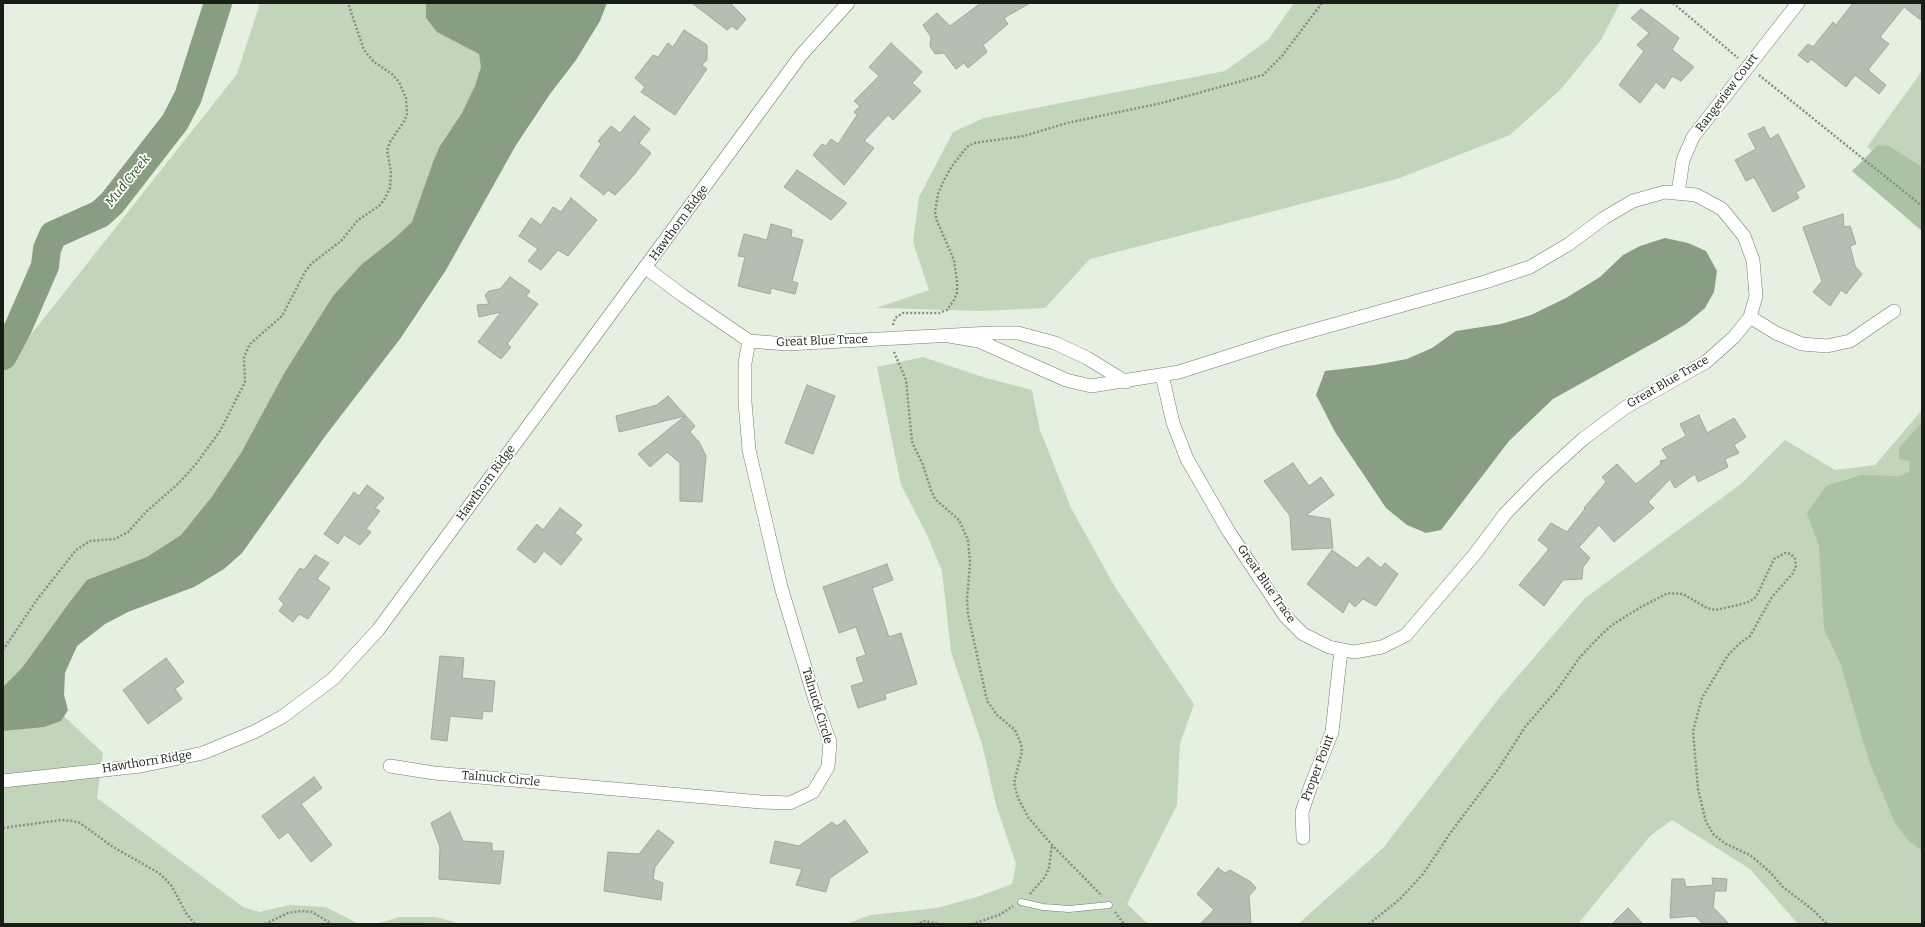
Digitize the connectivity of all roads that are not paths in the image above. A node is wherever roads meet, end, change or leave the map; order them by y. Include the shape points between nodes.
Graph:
1 (848, 3) edge
2 (1798, 3) edge
3 (1678, 193) junction
4 (646, 268) junction
5 (1894, 311) dead end
6 (1750, 317) junction
7 (949, 336) junction
8 (749, 341) junction
9 (1162, 375) junction
10 (1126, 382) junction
11 (1341, 650) junction
12 (390, 766) dead end
13 (3, 781) edge
14 (1302, 838) dead end
15 (1021, 902) dead end
16 (1109, 905) road end

1 - 4 street, Hawthorn Ridge via 802,54
2 - 3 street, Rangeview Court via 1693,137 1683,160
3 - 6 street, Great Blue Trace via 1696,195 1722,209 1744,236 1753,260 1756,296
3 - 9 street, Great Blue Trace via 1665,192 1633,201 1530,267
4 - 8 street, Great Blue Trace
4 - 13 street, Hawthorn Ridge via 378,630 344,668 320,689 282,717 254,732 203,753 141,766
5 - 6 street via 1850,341 1827,346 1802,344 1776,333
6 - 11 street, Great Blue Trace via 1734,337 1706,362 1626,407 1583,438 1505,514 1475,554 1406,635 1382,647 1354,652
7 - 8 street, Great Blue Trace via 787,344
7 - 10 street, Great Blue Trace via 979,341 1066,380 1091,386
7 - 10 street, Great Blue Trace via 1018,333 1055,343 1087,358
8 - 12 street, Talnuck Circle via 745,363 745,402 749,450 781,587 830,742 828,767 813,792 790,803 761,802 434,773
9 - 10 street, Great Blue Trace
9 - 11 street, Great Blue Trace via 1173,423 1187,459 1234,538 1285,616 1302,634
11 - 14 street, Proper Point via 1332,732 1302,812
15 - 16 lane via 1069,909

